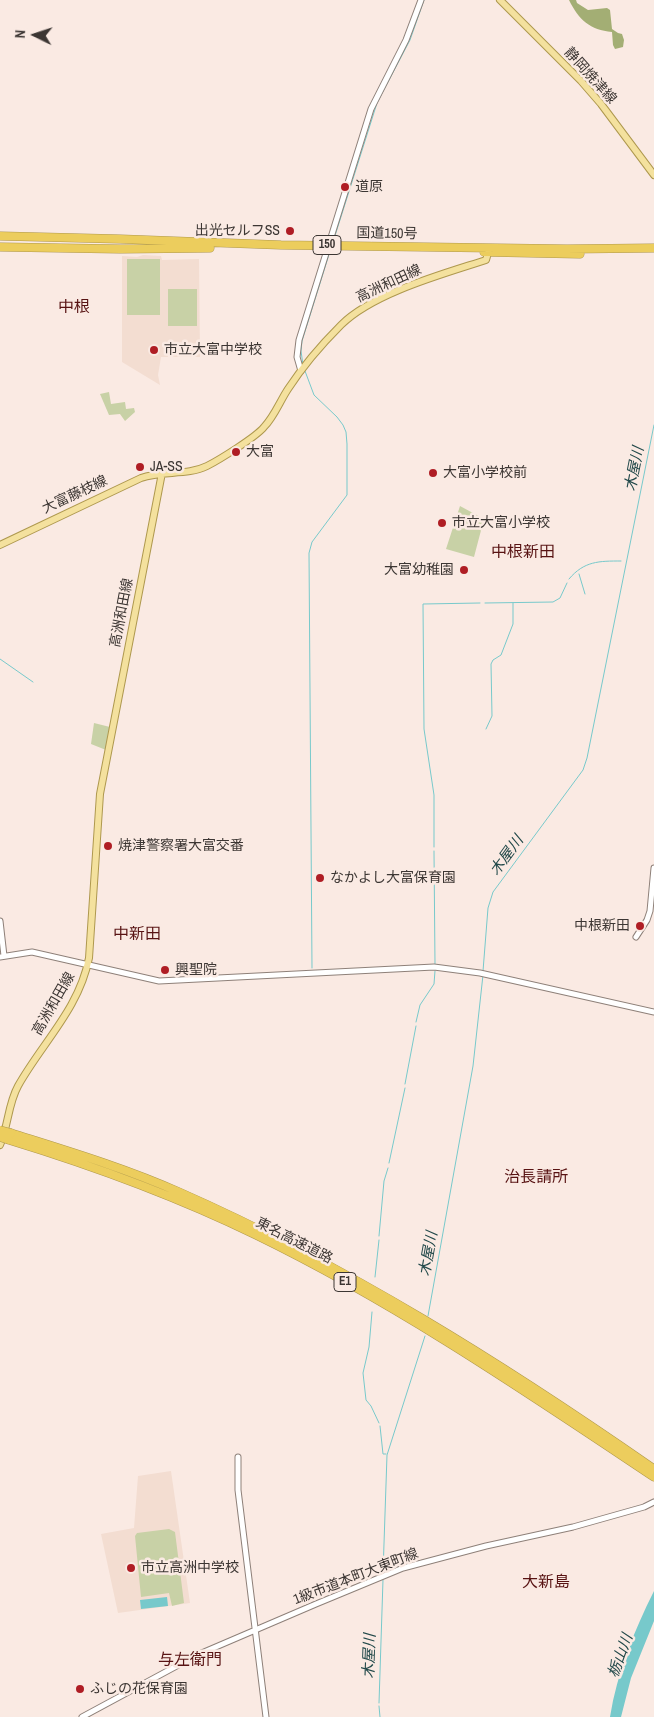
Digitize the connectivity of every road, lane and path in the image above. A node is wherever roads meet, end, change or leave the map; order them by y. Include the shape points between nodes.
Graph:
1 (421, 0) edge
2 (500, 0) edge
3 (654, 175) edge
4 (0, 236) edge
5 (0, 247) edge
6 (327, 248) junction
7 (654, 248) edge
8 (488, 252) junction
9 (654, 253) edge
10 (303, 369) junction
11 (162, 473) junction
12 (0, 545) edge
13 (654, 868) edge
14 (0, 922) edge
15 (636, 937) dead end
16 (2, 957) edge
17 (88, 966) junction
18 (654, 1012) edge
19 (0, 1130) edge
20 (0, 1137) edge
21 (10, 1137) junction
22 (0, 1145) edge
23 (238, 1456) dead end
24 (654, 1469) edge
25 (654, 1477) edge
26 (654, 1502) edge
27 (256, 1629) junction
28 (82, 1717) edge
29 (266, 1717) edge

1 - 6 street via 406,40 371,109
2 - 3 main road, 静岡焼津線 via 601,104
4 - 6 highway, 国道150号 / 150
5 - 6 highway, 国道150号 / 150
6 - 7 highway, 国道150号 / 150
6 - 8 highway, 国道150号 / 150
6 - 10 street via 299,340 297,357
8 - 9 highway, 国道150号 / 150
8 - 10 main road, 高洲和田線 via 486,260 423,280 356,313 342,324
10 - 11 main road, 高洲和田線 via 264,428 208,466 187,472
11 - 12 main road, 大富藤枝線 via 141,478
11 - 17 main road, 高洲和田線 via 100,794
13 - 15 street via 650,911
14 - 16 street
16 - 17 street via 32,952
17 - 18 street via 159,981 434,968 483,973
17 - 22 main road, 高洲和田線 via 66,1015 16,1088
19 - 21 highway, 東名高速道路 / E1, bridge
20 - 21 highway, 東名高速道路 / E1, bridge
21 - 24 highway, 東名高速道路 / E1 via 144,1178 295,1246 468,1346
21 - 25 highway, 東名高速道路 / E1 via 154,1189 292,1253 465,1352
23 - 27 street via 238,1490
26 - 27 street, 1級市道本町大東町線 via 573,1527 403,1568
27 - 28 street, 1級市道本町大東町線 via 172,1668
27 - 29 street

